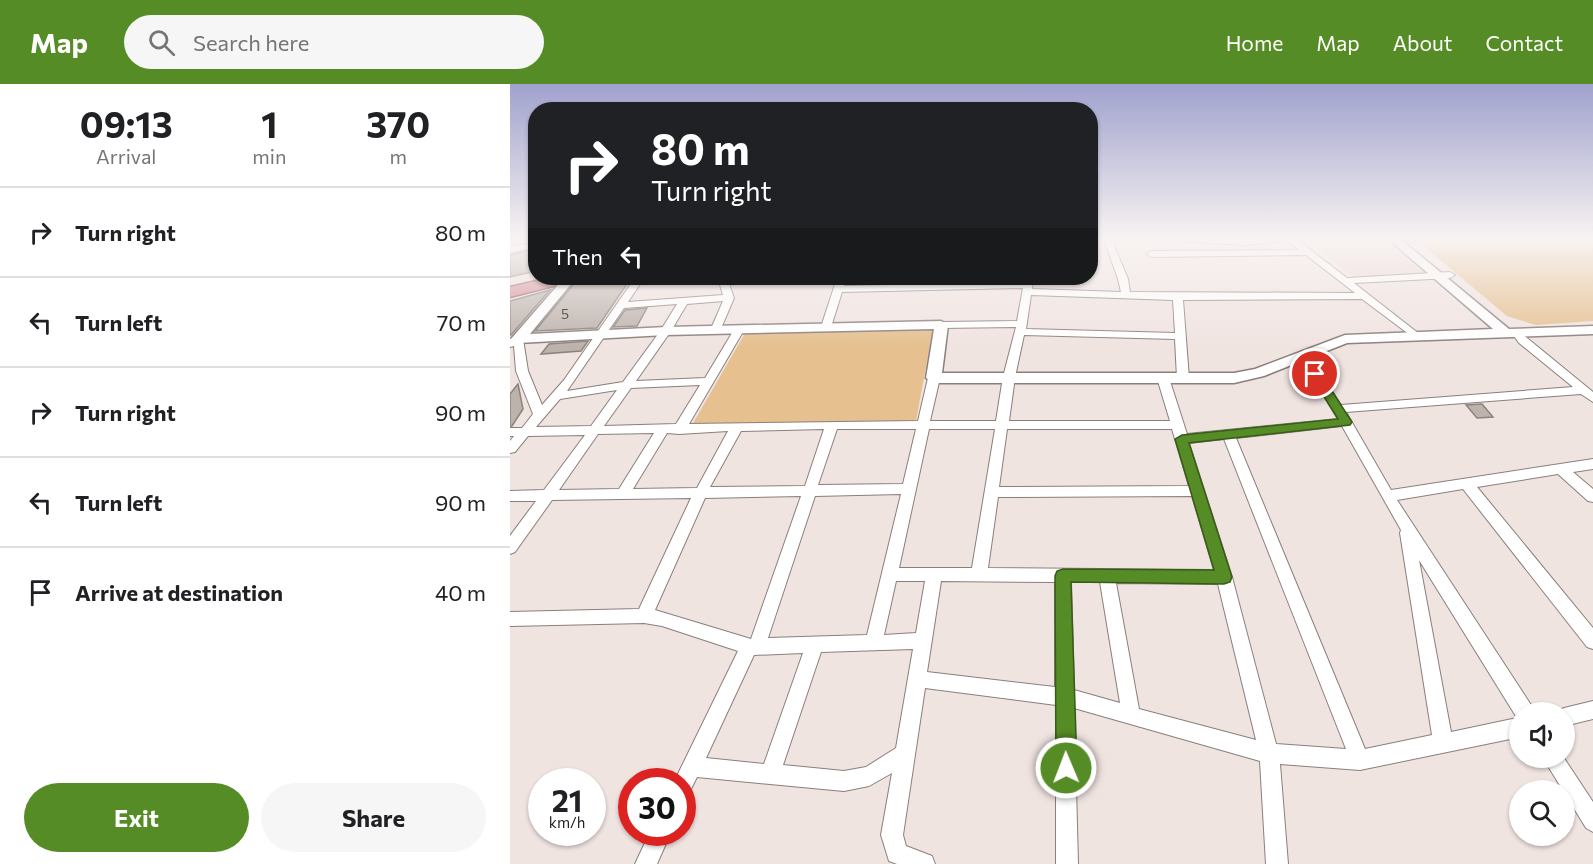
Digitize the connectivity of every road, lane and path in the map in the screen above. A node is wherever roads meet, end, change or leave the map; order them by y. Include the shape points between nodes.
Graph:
1 (1121, 274) edge
2 (1336, 274) edge
3 (1450, 275) joint
4 (1435, 276) junction
5 (1344, 281) junction
6 (528, 282) edge
7 (539, 285) edge
8 (562, 285) edge
9 (634, 285) edge
10 (725, 285) edge
11 (839, 285) edge
12 (1028, 285) edge
13 (510, 286) edge
14 (838, 288) junction
15 (510, 292) edge
16 (1126, 294) junction
17 (1362, 296) junction
18 (1178, 297) junction
19 (729, 298) junction
20 (684, 301) junction
21 (621, 304) junction
22 (941, 325) junction
23 (826, 327) junction
24 (1021, 328) junction
25 (739, 330) junction
26 (1593, 330) edge
27 (715, 331) junction
28 (666, 332) junction
29 (601, 334) junction
30 (1514, 335) junction
31 (1180, 336) junction
32 (1413, 336) junction
33 (514, 341) edge
34 (1304, 356) junction
35 (522, 371) junction
36 (510, 375) edge
37 (1009, 377) junction
38 (934, 378) junction
39 (1163, 378) junction
40 (1183, 378) junction
41 (709, 381) junction
42 (628, 385) junction
43 (1589, 394) edge
44 (556, 396) junction
45 (1337, 409) junction
46 (540, 415) junction
47 (1346, 422) junction
48 (1003, 424) junction
49 (922, 425) junction
50 (832, 426) junction
51 (736, 428) junction
52 (663, 429) junction
53 (596, 430) junction
54 (679, 430) junction
55 (510, 432) edge
56 (525, 432) junction
57 (1180, 432) junction
58 (1228, 434) junction
59 (510, 449) edge
60 (1593, 464) edge
61 (1562, 469) junction
62 (1467, 483) junction
63 (910, 489) junction
64 (808, 490) junction
65 (1197, 491) junction
66 (701, 492) junction
67 (992, 492) junction
68 (623, 494) junction
69 (547, 495) junction
70 (510, 496) edge
71 (1387, 496) junction
72 (1593, 497) edge
73 (1405, 525) junction
74 (510, 548) edge
75 (890, 574) junction
76 (934, 574) junction
77 (980, 575) junction
78 (1063, 576) junction
79 (1107, 576) junction
80 (1224, 577) junction
81 (644, 616) junction
82 (510, 620) edge
83 (1593, 640) edge
84 (924, 641) junction
85 (874, 642) junction
86 (814, 644) junction
87 (753, 647) junction
88 (918, 679) junction
89 (1066, 697) junction
90 (1518, 702) edge
91 (1593, 710) edge
92 (1575, 714) edge
93 (1131, 715) junction
94 (1509, 729) edge
95 (1443, 743) junction
96 (1269, 753) junction
97 (905, 754) junction
98 (1360, 760) junction
99 (692, 767) joint
100 (1559, 768) edge
101 (770, 774) junction
102 (1593, 821) edge
103 (654, 846) edge
104 (646, 864) edge
105 (924, 864) edge
106 (1067, 864) edge
107 (1277, 864) edge

1 - 16 street
2 - 5 street
3 - 4 street
3 - 30 street
4 - 5 street
4 - 30 street
5 - 17 street
6 - 13 highway
7 - 15 highway
8 - 33 street
9 - 21 street
10 - 19 street
11 - 14 street
12 - 14 street
12 - 16 street
12 - 24 street
14 - 23 street
16 - 18 street
17 - 18 street
17 - 32 street
18 - 31 street
19 - 20 street
19 - 27 street
20 - 21 street
20 - 28 street
21 - 29 street
22 - 23 street
22 - 24 street
22 - 38 street
23 - 25 street
24 - 31 street
24 - 37 street
25 - 27 street
25 - 41 street
26 - 30 street
27 - 28 street
28 - 29 street
28 - 42 street
29 - 33 street
29 - 44 street
30 - 32 street
30 - 43 street
31 - 40 street
32 - 34 street via 1345,339
33 - 35 street
34 - 40 street via 1247,377
34 - 45 street
35 - 36 street
35 - 46 street
37 - 38 street
37 - 39 street
37 - 48 street
38 - 49 street
39 - 40 street
39 - 57 street
41 - 42 street
41 - 54 street
42 - 44 street
42 - 53 street
43 - 45 street
44 - 46 street
45 - 47 street
46 - 56 street
47 - 58 street
47 - 71 street
48 - 49 street
48 - 57 street
48 - 67 street
49 - 50 street
49 - 63 street
50 - 51 street
50 - 64 street
51 - 54 street
51 - 66 street
52 - 53 street
52 - 54 street
52 - 68 street
53 - 56 street
53 - 69 street
55 - 56 street
56 - 59 street
57 - 58 street
57 - 65 street
58 - 98 street
60 - 61 street
61 - 62 street
61 - 72 street
62 - 71 street
62 - 83 street
63 - 64 street
63 - 75 street
64 - 66 street
64 - 87 street
65 - 67 street
65 - 80 street
66 - 68 street
66 - 81 street
67 - 77 street
68 - 69 street
69 - 70 street
69 - 74 street
71 - 73 street
73 - 90 street
73 - 95 street
75 - 76 street
75 - 85 street
76 - 77 street
76 - 84 street
77 - 78 street
78 - 79 street
78 - 89 street
79 - 80 street
79 - 93 street
80 - 96 street
81 - 82 street
81 - 87 street
84 - 85 street
84 - 88 street
85 - 86 street
86 - 87 street
86 - 101 street
87 - 99 street
88 - 89 street
88 - 97 street
89 - 93 street
89 - 106 street
91 - 92 street
93 - 96 street
94 - 95 street
95 - 98 street
96 - 98 street
96 - 107 street
97 - 101 street via 855,780
97 - 105 street via 893,841 901,857
99 - 101 street
100 - 102 street
103 - 104 street

